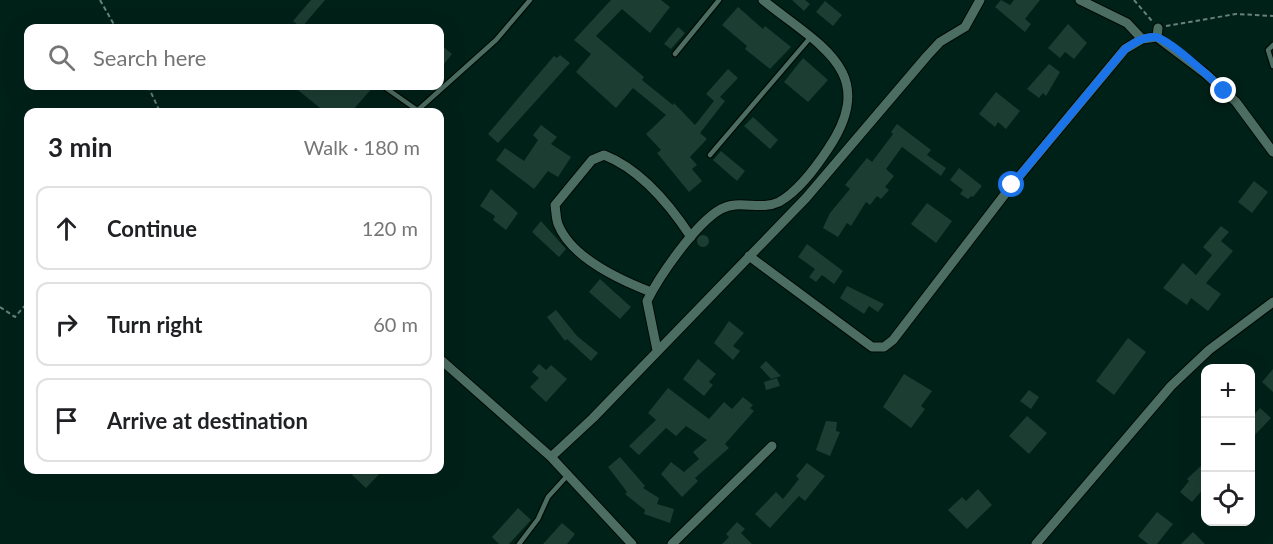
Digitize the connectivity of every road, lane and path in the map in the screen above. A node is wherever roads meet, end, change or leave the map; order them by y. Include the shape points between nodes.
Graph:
1 (100, 0) edge
2 (530, 0) edge
3 (719, 0) edge
4 (763, 0) edge
5 (980, 0) edge
6 (1080, 0) edge
7 (1134, 0) edge
8 (1273, 16) edge
9 (114, 24) edge
10 (1157, 32) junction
11 (810, 38) junction
12 (1142, 39) junction
13 (1273, 45) edge
14 (675, 54) dead end
15 (1273, 66) edge
16 (444, 89) edge
17 (150, 90) edge
18 (389, 90) edge
19 (442, 90) edge
20 (158, 108) edge
21 (416, 108) edge
22 (423, 108) edge
23 (1273, 152) edge
24 (710, 155) dead end
25 (691, 237) junction
26 (749, 256) junction
27 (651, 292) junction
28 (1273, 302) edge
29 (24, 306) edge
30 (0, 307) edge
31 (657, 350) junction
32 (444, 363) edge
33 (772, 446) dead end
34 (551, 457) junction
35 (568, 475) junction
36 (519, 544) edge
37 (632, 544) edge
38 (672, 544) edge
39 (1036, 544) edge

1 - 9 path
2 - 16 lane via 496,40
3 - 14 lane
4 - 11 street
5 - 26 street via 965,27 940,42 830,171
6 - 12 street via 1127,23
7 - 10 path
8 - 10 path via 1236,14
10 - 12 street
10 - 23 street via 1236,102
11 - 24 lane
11 - 25 street via 837,60 846,77 848,108 838,133 789,195 777,203 732,205 720,210
12 - 26 street via 1125,49 884,347 872,348
13 - 15 lane via 1268,50
17 - 20 path
18 - 21 lane
19 - 22 lane
25 - 27 street
25 - 27 street via 655,192 618,160 604,155 592,160 555,206 558,224 593,263
26 - 31 street
27 - 31 street via 647,311
28 - 39 street via 1209,350 1172,386
29 - 30 path via 15,316
31 - 34 street
32 - 34 street
33 - 38 street
34 - 35 street
35 - 36 lane via 541,507 538,519
35 - 37 street

